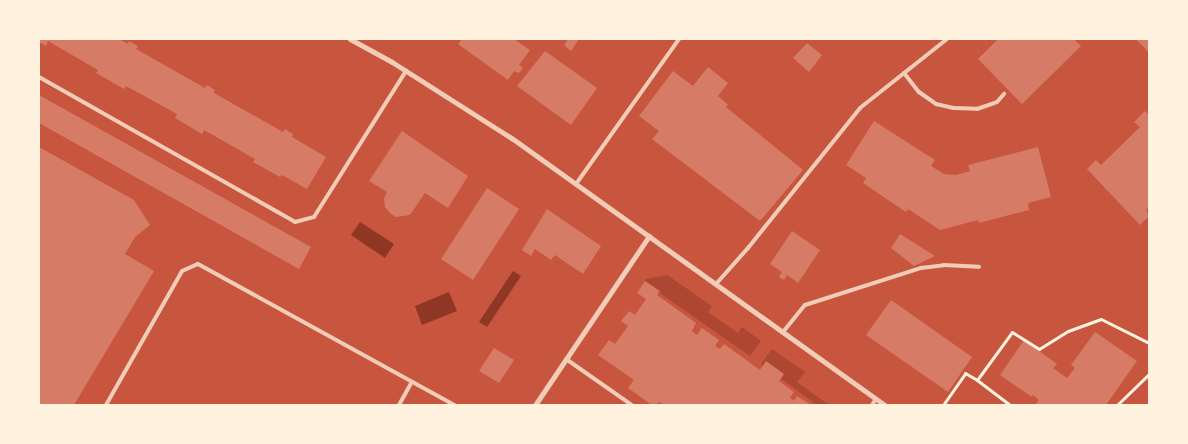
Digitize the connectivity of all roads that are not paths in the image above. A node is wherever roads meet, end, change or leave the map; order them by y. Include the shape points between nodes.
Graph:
1 (679, 39) edge
2 (947, 39) edge
3 (354, 40) edge
4 (406, 71) junction
5 (904, 73) junction
6 (39, 77) edge
7 (1004, 94) dead end
8 (576, 184) junction
9 (649, 236) junction
10 (979, 267) dead end
11 (716, 284) junction
12 (783, 332) junction
13 (566, 359) junction
14 (412, 382) junction
15 (876, 399) junction
16 (106, 405) edge
17 (399, 405) edge
18 (455, 405) edge
19 (535, 405) edge
20 (632, 405) edge
21 (872, 405) edge
22 (885, 405) edge

1 - 8 lane
2 - 5 lane
3 - 4 street
4 - 6 lane via 314,217 295,222
4 - 8 street
5 - 7 lane via 920,92 936,104 954,108 976,109 997,102
5 - 11 lane via 860,108
8 - 9 street
9 - 11 street
9 - 13 street
10 - 12 lane via 944,265 921,268 805,305
11 - 12 street
12 - 15 street
13 - 19 street
13 - 20 lane
14 - 16 lane via 198,264 182,271
14 - 17 lane
14 - 18 lane
15 - 21 lane
15 - 22 street

